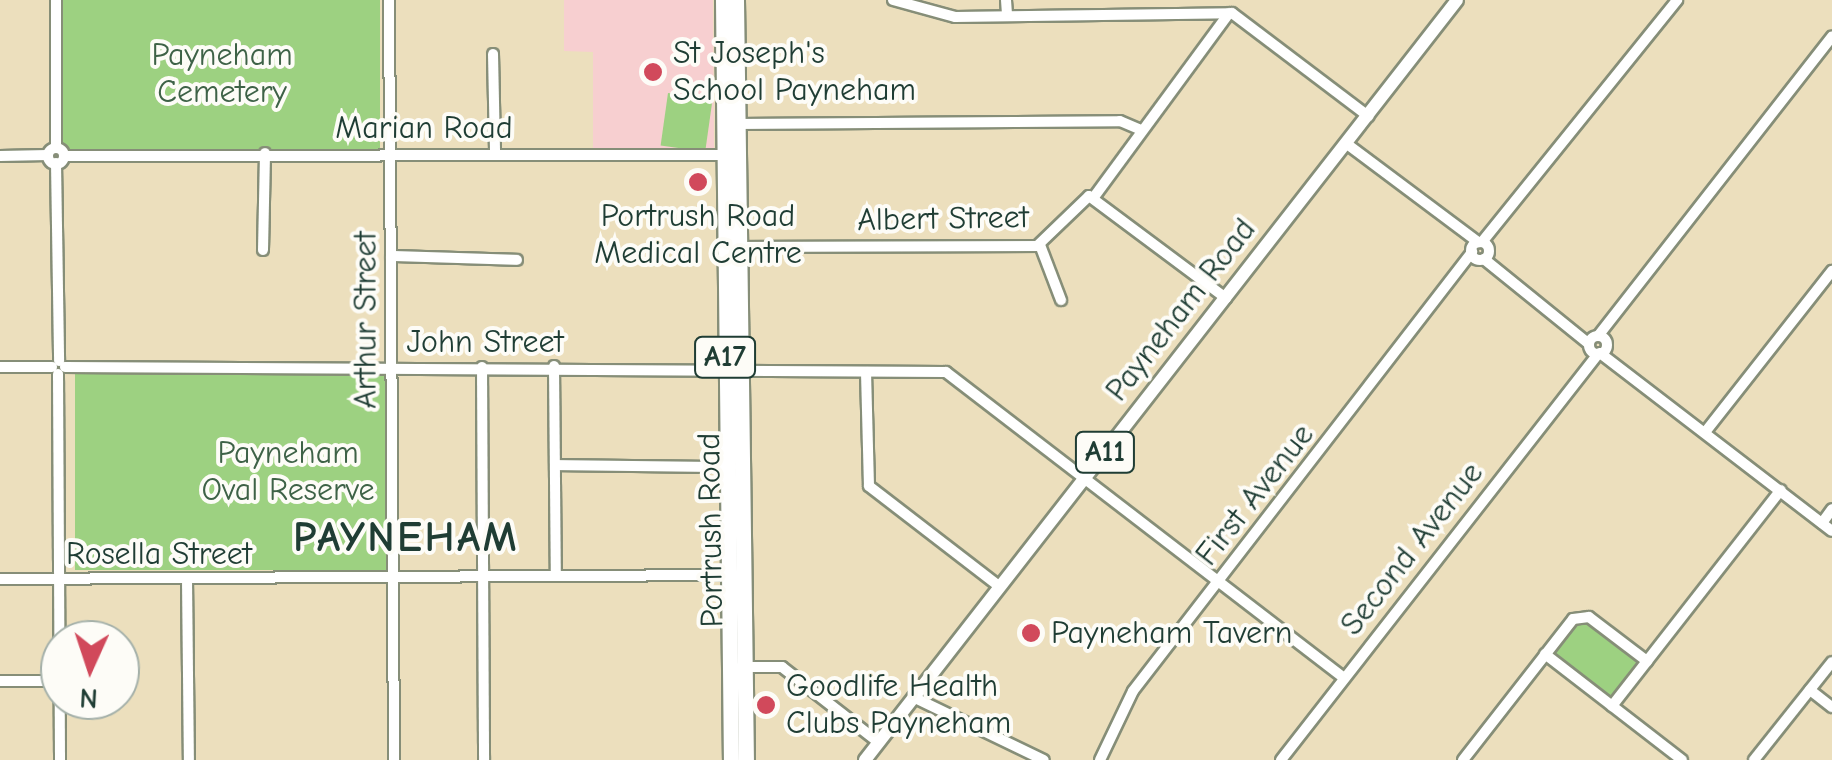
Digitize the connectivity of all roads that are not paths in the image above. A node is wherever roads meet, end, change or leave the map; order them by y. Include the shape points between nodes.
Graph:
1 (56, 0) edge
2 (390, 0) edge
3 (724, 0) edge
4 (736, 0) edge
5 (893, 0) edge
6 (1006, 0) edge
7 (1114, 0) edge
8 (1458, 0) edge
9 (1677, 0) edge
10 (1223, 8) edge
11 (1114, 14) junction
12 (1006, 16) junction
13 (1832, 36) edge
14 (493, 54) dead end
15 (1368, 116) junction
16 (736, 124) junction
17 (1141, 130) junction
18 (1347, 144) junction
19 (265, 153) junction
20 (496, 153) junction
21 (390, 154) junction
22 (56, 155) junction
23 (724, 155) junction
24 (0, 156) edge
25 (1094, 198) junction
26 (1040, 245) junction
27 (730, 247) junction
28 (263, 250) dead end
29 (1480, 251) junction
30 (391, 256) junction
31 (518, 260) dead end
32 (1832, 271) edge
33 (1226, 298) junction
34 (1061, 300) dead end
35 (1598, 345) junction
36 (554, 366) junction
37 (0, 367) edge
38 (59, 367) junction
39 (482, 367) junction
40 (392, 368) junction
41 (731, 369) junction
42 (866, 372) junction
43 (1706, 431) junction
44 (554, 466) junction
45 (732, 467) junction
46 (1086, 476) junction
47 (1781, 490) junction
48 (1832, 509) edge
49 (1822, 523) junction
50 (1832, 531) edge
51 (732, 575) junction
52 (393, 576) junction
53 (485, 576) junction
54 (556, 576) junction
55 (0, 579) edge
56 (60, 579) junction
57 (188, 580) junction
58 (1220, 580) junction
59 (1000, 586) junction
60 (60, 620) edge
61 (1544, 654) junction
62 (1647, 661) junction
63 (1832, 662) edge
64 (740, 667) junction
65 (1344, 678) junction
66 (40, 681) edge
67 (0, 682) edge
68 (1810, 690) junction
69 (914, 698) junction
70 (1612, 706) junction
71 (1832, 707) edge
72 (60, 720) edge
73 (875, 744) junction
74 (1466, 759) edge
75 (60, 760) edge
76 (189, 760) edge
77 (394, 760) edge
78 (484, 760) edge
79 (731, 760) edge
80 (746, 760) edge
81 (856, 760) edge
82 (865, 760) edge
83 (1044, 760) edge
84 (1100, 760) edge
85 (1280, 760) edge
86 (1682, 760) edge
87 (1754, 760) edge

1 - 22 street
2 - 21 street, Arthur Street
3 - 23 highway, Portrush Road / A17
4 - 16 highway, Portrush Road / A17
5 - 12 street via 944,16
6 - 12 street
7 - 11 street
8 - 15 main road, Payneham Road / A11
9 - 29 street, First Avenue
10 - 11 street
10 - 15 street
10 - 17 street, Albert Street
11 - 12 street
13 - 35 street, Second Avenue via 1615,314
14 - 20 street
15 - 18 main road, Payneham Road / A11
16 - 17 street via 1120,121
16 - 27 highway, Portrush Road / A17
17 - 25 street, Albert Street
18 - 29 street
18 - 33 main road, Payneham Road / A11
19 - 21 street, Marian Road
19 - 22 street, Marian Road
19 - 28 street
20 - 21 street, Marian Road
20 - 23 street, Marian Road
21 - 30 street, Arthur Street
22 - 24 street, Marian Road
22 - 38 street
23 - 27 highway, Portrush Road / A17
25 - 26 street, Albert Street via 1076,200
25 - 33 street
26 - 27 street, Albert Street
26 - 34 street
27 - 41 highway, Portrush Road / A17
29 - 35 street
29 - 58 street, First Avenue
30 - 31 street
30 - 40 street, Arthur Street
32 - 43 street
33 - 46 main road, Payneham Road / A11
35 - 43 street
35 - 65 street, Second Avenue
36 - 39 street, John Street
36 - 41 street, John Street
36 - 44 street
37 - 38 street, John Street
38 - 40 street, John Street
38 - 56 street
39 - 40 street, John Street
39 - 53 street
40 - 52 street, Arthur Street
41 - 42 street, John Street
41 - 45 highway, Portrush Road / A17
42 - 46 street, John Street via 950,373
42 - 59 street via 870,486
43 - 47 street
44 - 45 street
44 - 54 street
45 - 51 highway, Portrush Road / A17
46 - 58 street, John Street
46 - 59 main road, Payneham Road / A11
47 - 49 street
47 - 62 street
48 - 49 street
49 - 50 street
51 - 54 street, Rosella Street
51 - 64 highway, Portrush Road / A17
51 - 79 highway, Portrush Road / A17
52 - 53 street, Rosella Street
52 - 57 street, Rosella Street
52 - 77 street, Arthur Street
53 - 54 street, Rosella Street
53 - 78 street
55 - 56 street, Rosella Street
56 - 57 street, Rosella Street
56 - 60 street
57 - 76 street
58 - 65 street, John Street
58 - 84 street, First Avenue via 1129,697
59 - 69 main road, Payneham Road / A11
61 - 62 street via 1584,616
61 - 70 street
61 - 74 street
62 - 70 street
63 - 68 street
64 - 73 street via 782,667
64 - 80 highway, Portrush Road / A17
65 - 85 street, Second Avenue
66 - 67 street
68 - 71 street
68 - 87 street
69 - 73 main road, Payneham Road / A11
69 - 83 street
70 - 86 street
72 - 75 street
73 - 81 main road, Payneham Road / A11
73 - 82 main road, Payneham Road / A11

